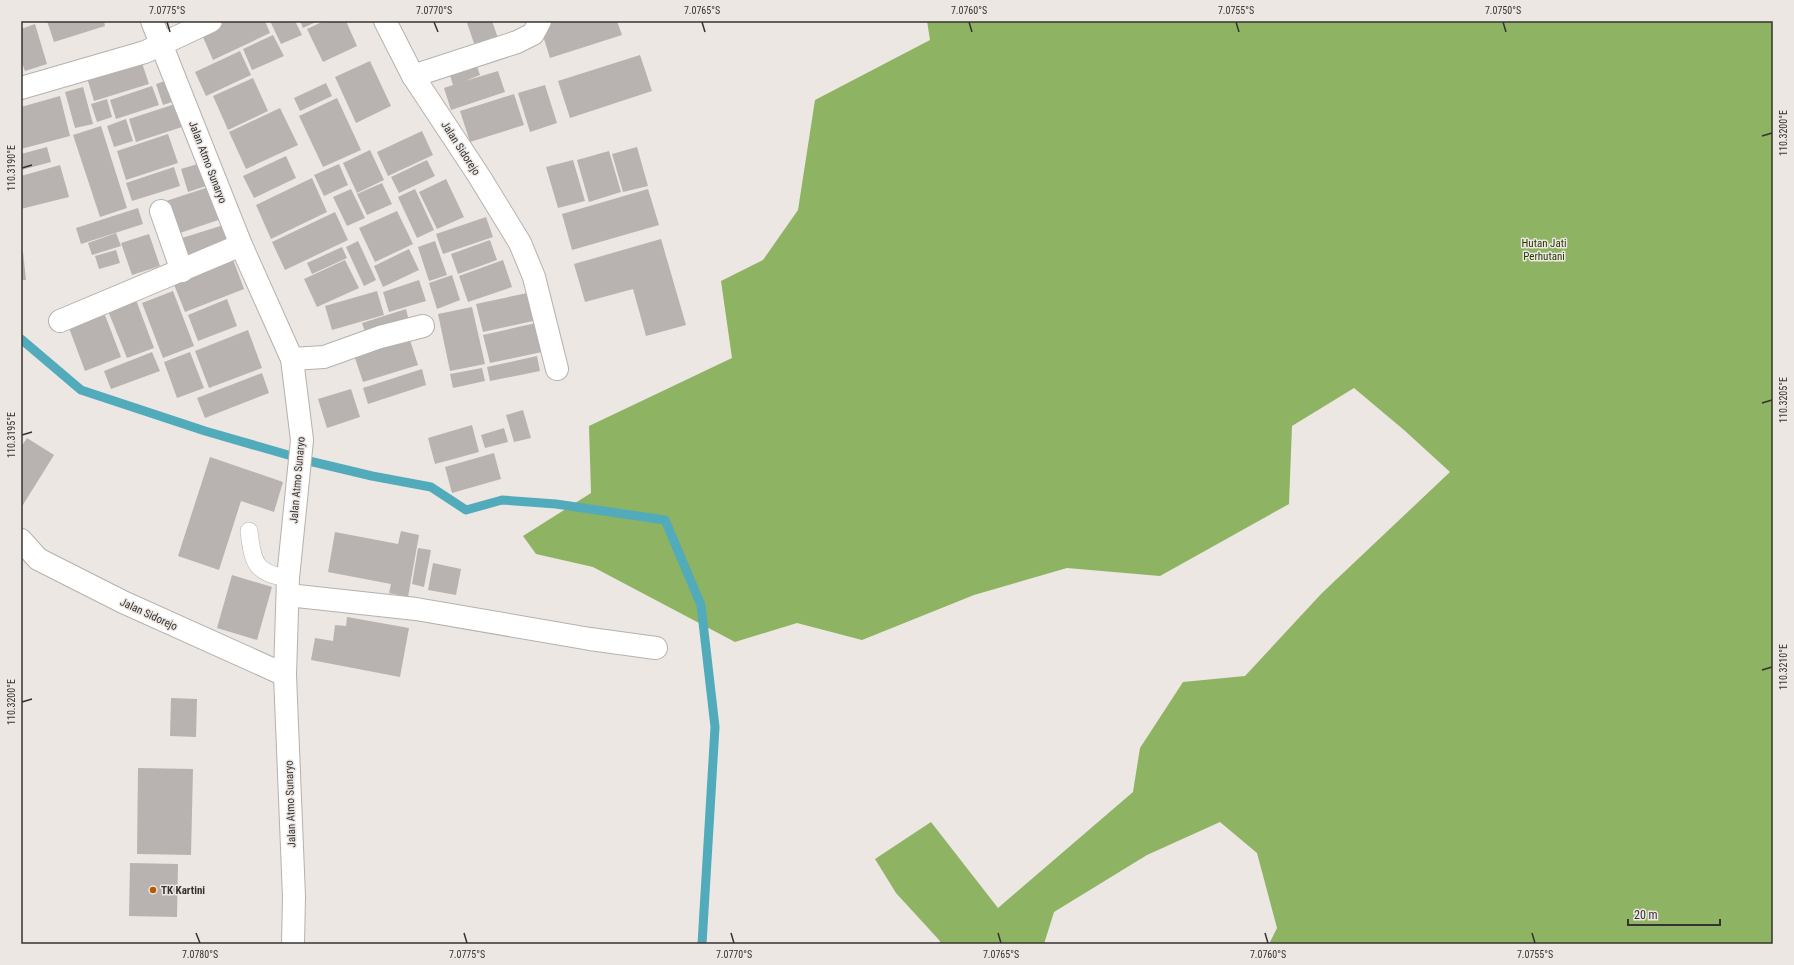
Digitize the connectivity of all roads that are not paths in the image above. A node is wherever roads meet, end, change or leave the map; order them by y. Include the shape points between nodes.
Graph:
1 (152, 21) edge
2 (211, 21) edge
3 (384, 21) edge
4 (540, 21) edge
5 (162, 43) junction
6 (413, 76) junction
7 (21, 88) edge
8 (161, 211) dead end
9 (241, 245) junction
10 (182, 271) junction
11 (60, 321) dead end
12 (423, 326) dead end
13 (292, 359) junction
14 (557, 369) dead end
15 (249, 531) dead end
16 (21, 540) edge
17 (288, 587) junction
18 (656, 648) dead end
19 (286, 675) junction
20 (293, 944) edge

1 - 5 street, Jalan Atmo Sunaryo
2 - 5 street
3 - 6 street, Jalan Sidorejo
4 - 6 street via 533,34 517,42
5 - 7 street via 145,52
5 - 9 street, Jalan Atmo Sunaryo
6 - 14 street, Jalan Sidorejo via 516,236 534,277
8 - 10 street
9 - 10 street
9 - 13 street, Jalan Atmo Sunaryo
10 - 11 street
12 - 13 street via 380,337 324,357
13 - 17 street, Jalan Atmo Sunaryo via 302,440
15 - 17 lane via 252,556 261,570 276,576
16 - 19 street, Jalan Sidorejo via 38,559
17 - 18 street
17 - 19 street, Jalan Atmo Sunaryo
19 - 20 street, Jalan Atmo Sunaryo via 294,897

